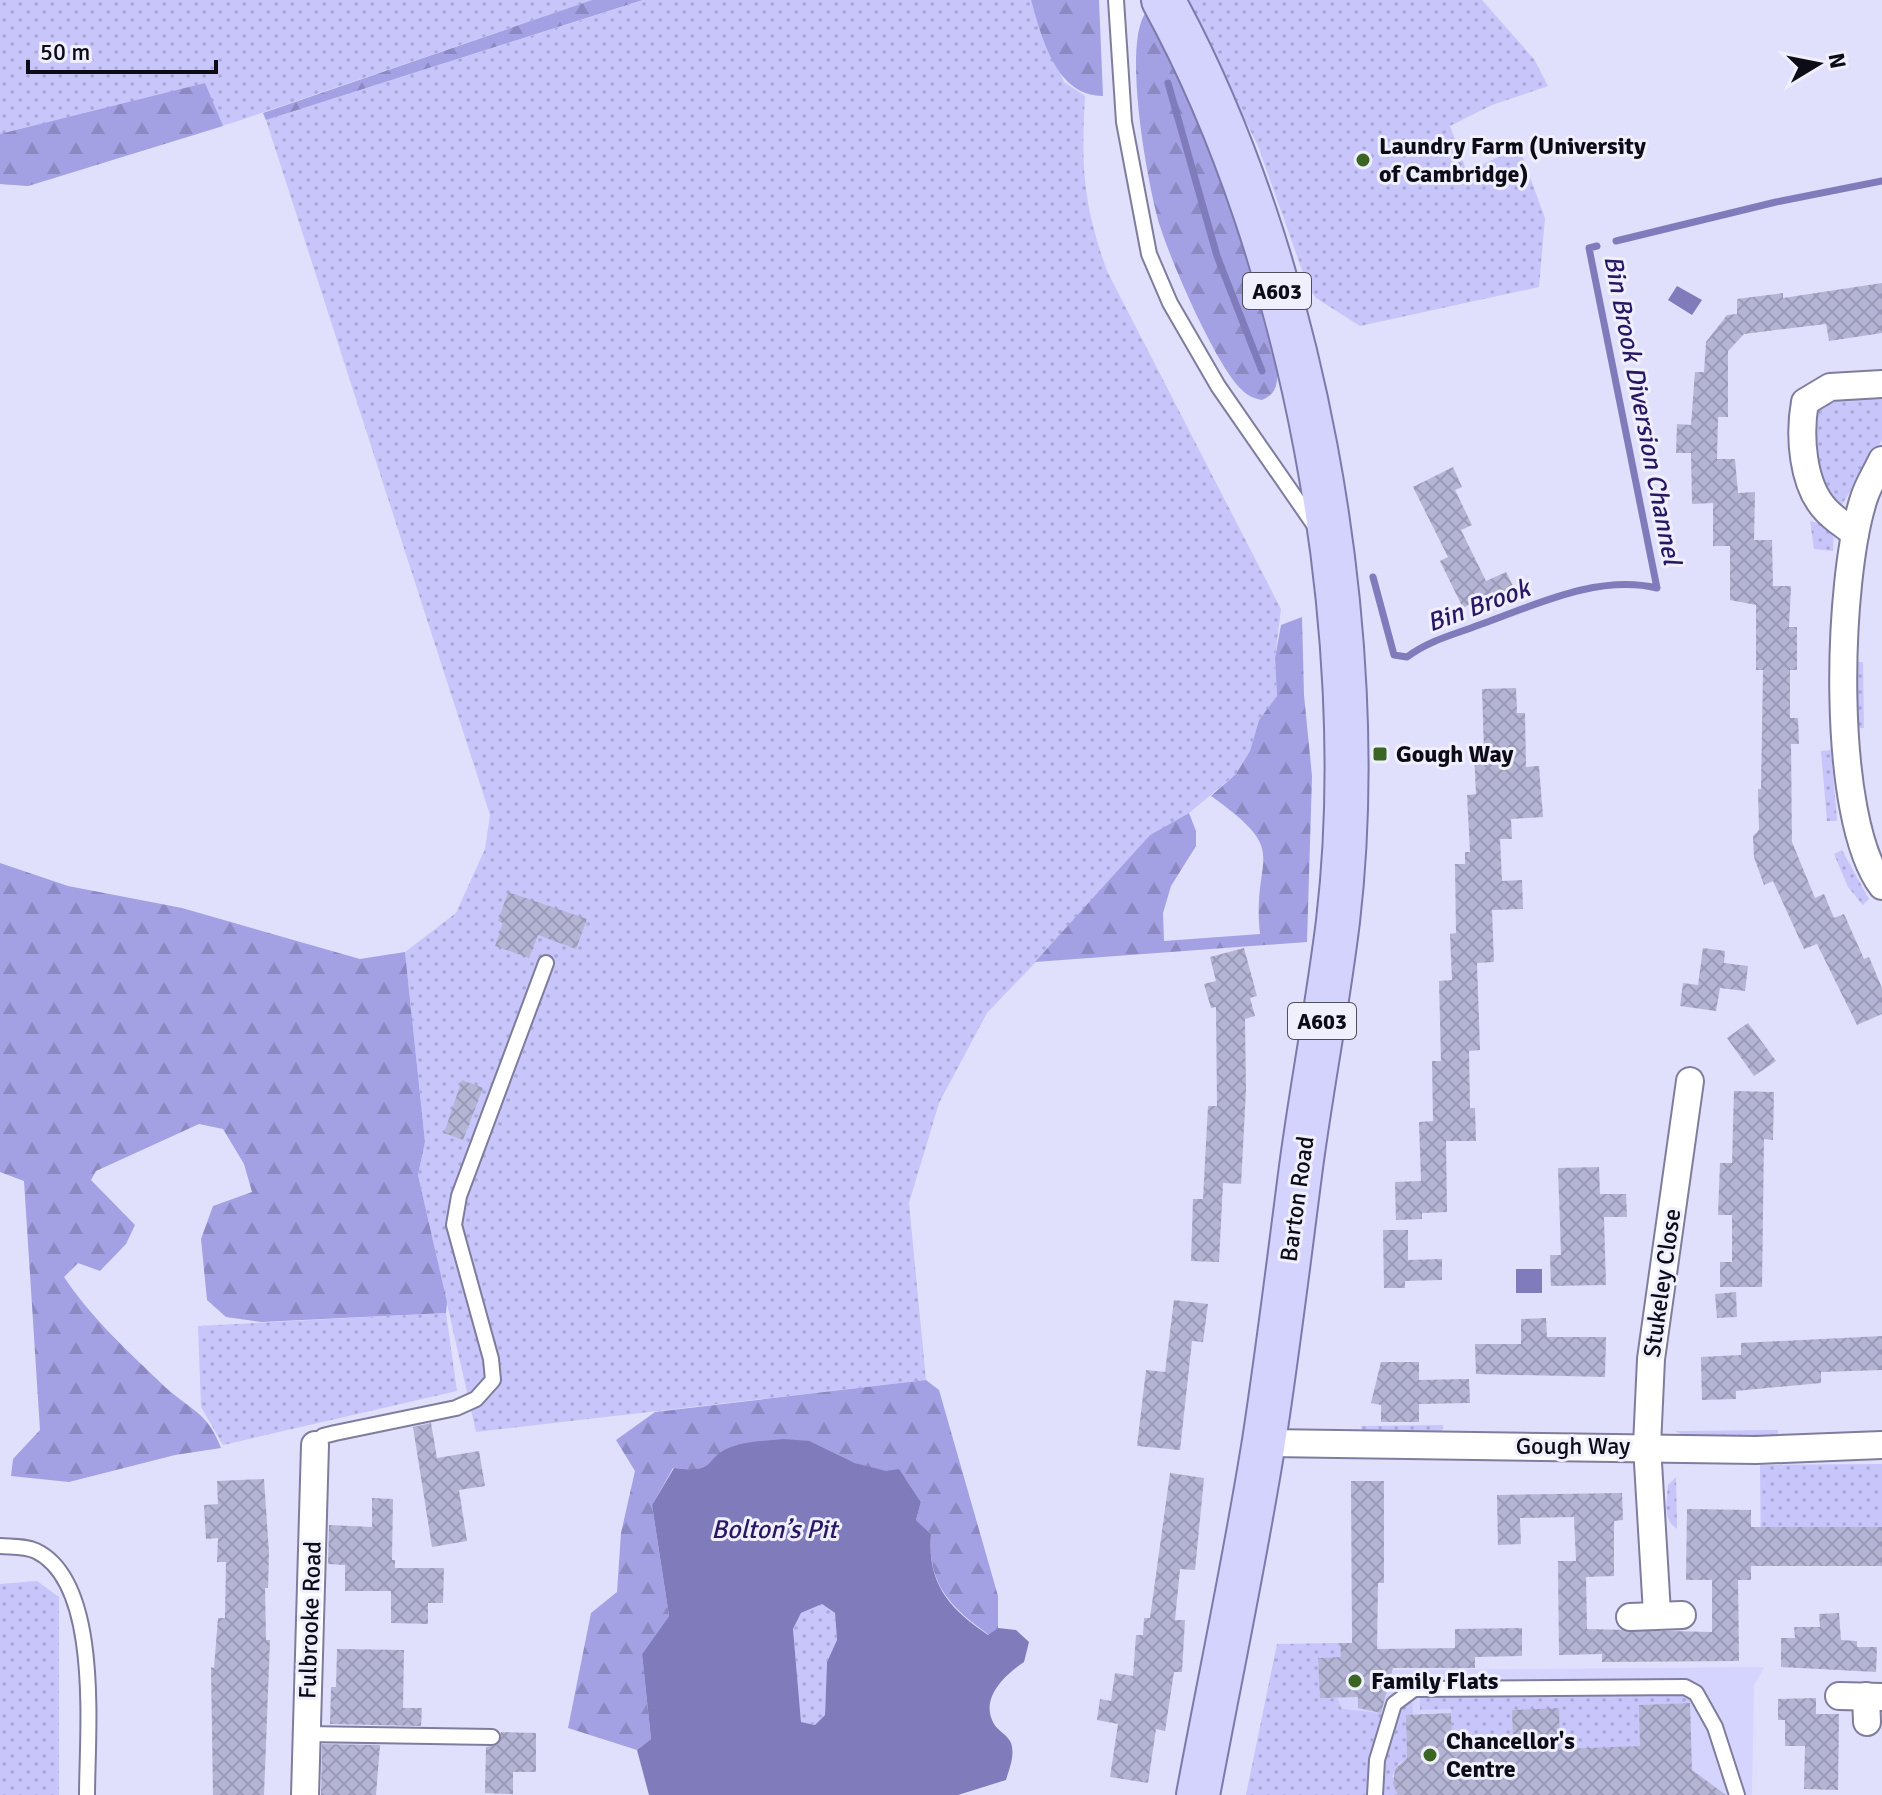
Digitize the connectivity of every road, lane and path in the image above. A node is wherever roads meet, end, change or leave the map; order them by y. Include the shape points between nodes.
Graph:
1 (1116, 0) edge
2 (1163, 0) edge
3 (1882, 384) edge
4 (1882, 460) edge
5 (1855, 534) junction
6 (1331, 549) junction
7 (1882, 886) edge
8 (546, 963) dead end
9 (1690, 1081) dead end
10 (1264, 1443) junction
11 (315, 1445) joint
12 (1882, 1445) edge
13 (1647, 1446) junction
14 (0, 1546) edge
15 (1630, 1617) dead end
16 (1839, 1696) dead end
17 (1872, 1705) edge
18 (306, 1734) junction
19 (492, 1737) dead end
20 (87, 1795) edge
21 (305, 1795) edge
22 (1198, 1795) edge
23 (1375, 1795) edge
24 (1737, 1795) edge

1 - 6 lane via 1124,122 1149,254 1170,303 1218,386
2 - 6 main road, A603 via 1208,97 1267,256 1313,437
3 - 5 street via 1830,387 1805,402 1802,418 1812,490 1826,511
4 - 5 street
5 - 7 street via 1846,625 1845,757 1860,838
6 - 10 main road, Barton Road / A603 via 1345,698 1338,919
8 - 11 lane via 459,1196 454,1225 493,1380 476,1399 456,1408 323,1436
9 - 13 street, Stukeley Close via 1675,1120
10 - 13 street, Gough Way
10 - 22 main road, Barton Road / A603
11 - 18 street, Fulbrooke Road
12 - 13 street, Gough Way via 1756,1450
13 - 15 street, Stukeley Close via 1670,1614
14 - 20 lane via 28,1548 47,1558 82,1621 88,1658
16 - 17 street
18 - 19 lane
18 - 21 street, Fulbrooke Road
23 - 24 lane via 1377,1760 1394,1704 1414,1689 1642,1686 1685,1687 1696,1693 1715,1727

